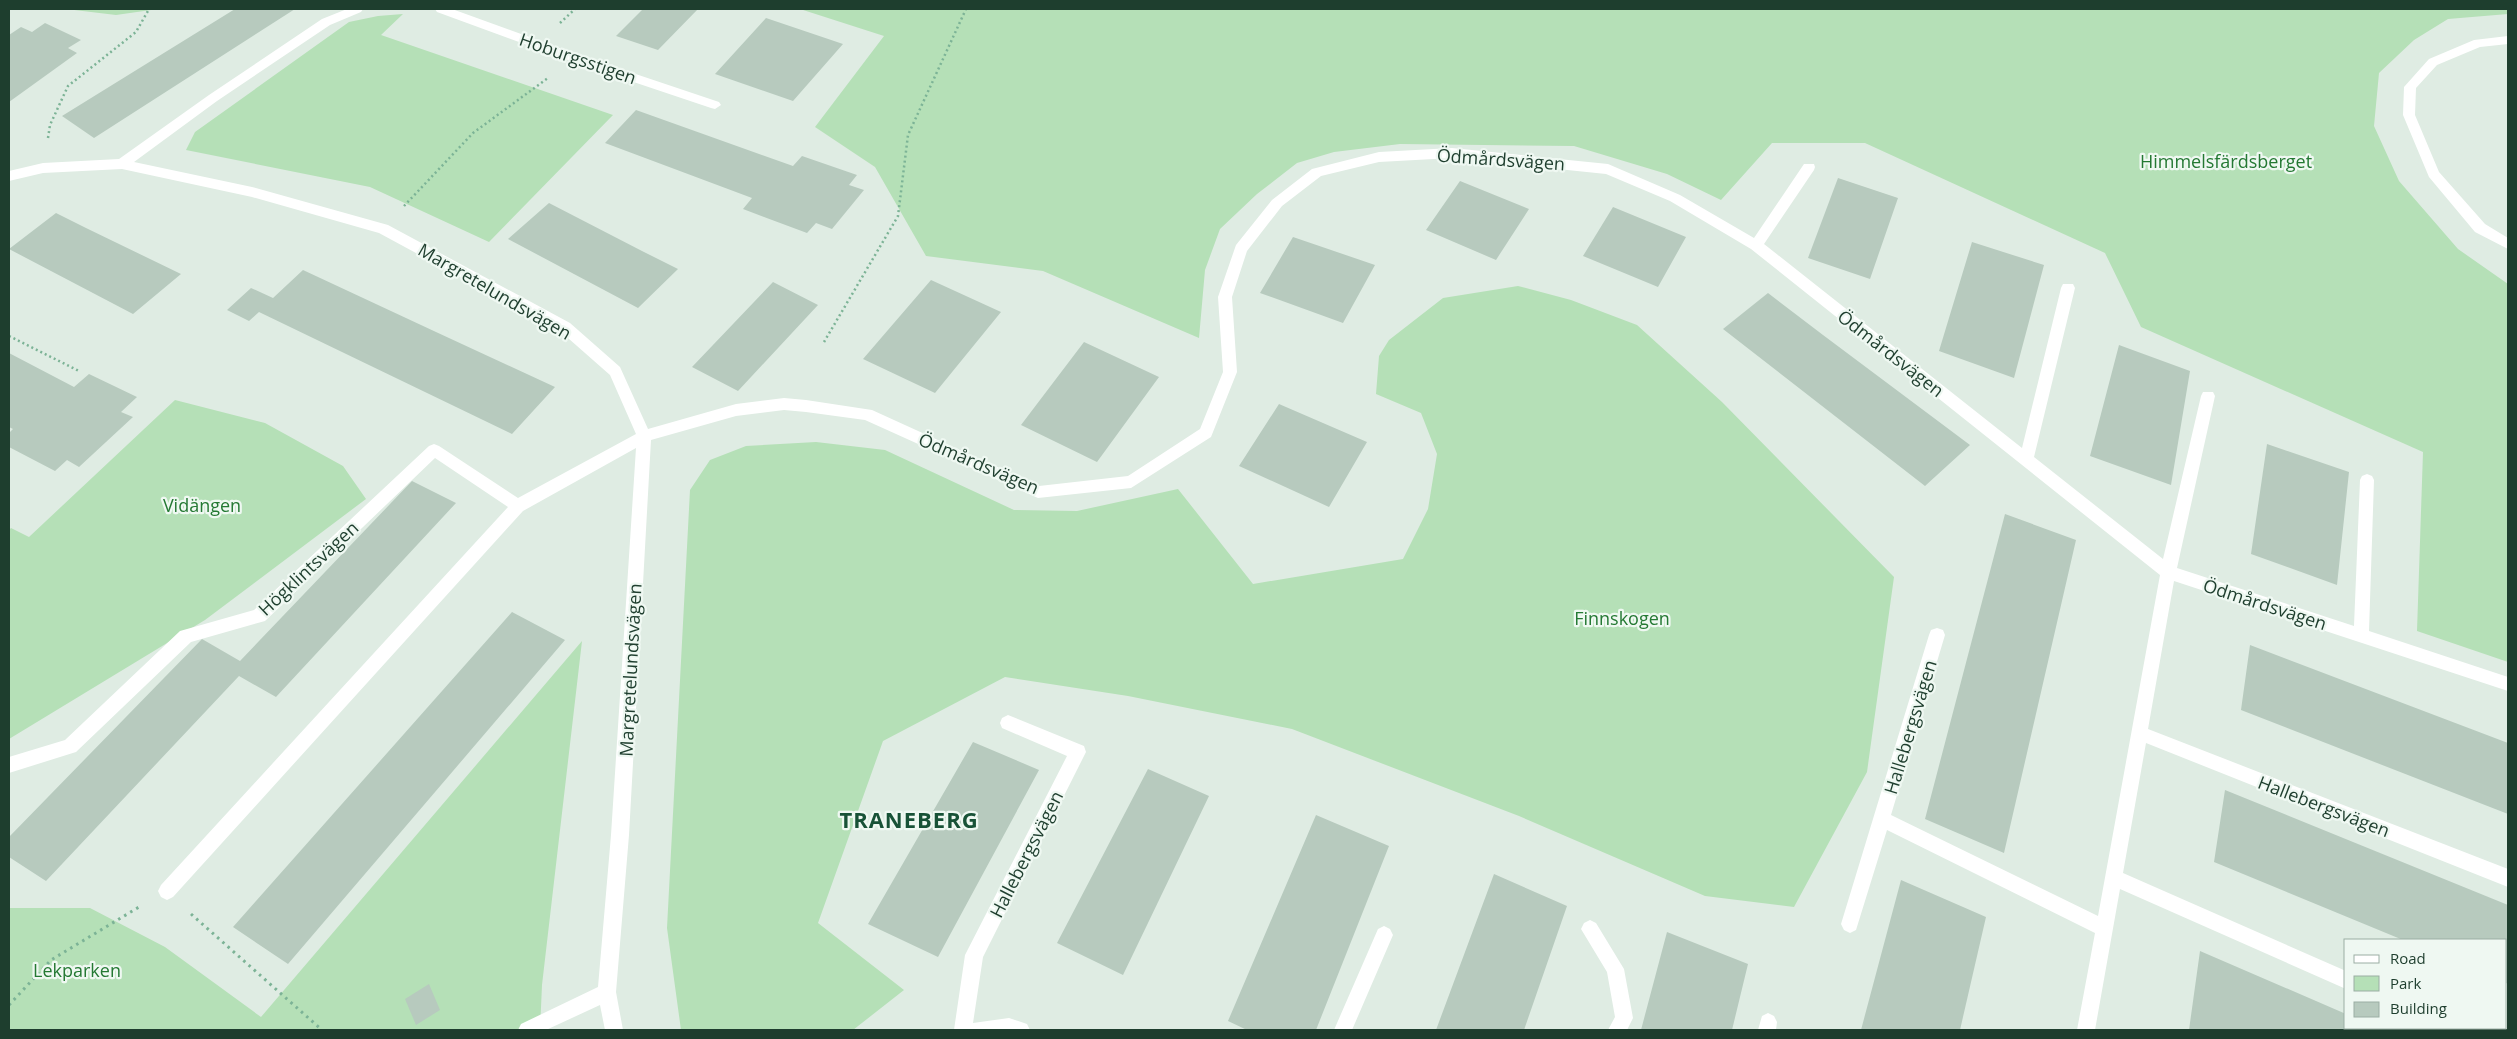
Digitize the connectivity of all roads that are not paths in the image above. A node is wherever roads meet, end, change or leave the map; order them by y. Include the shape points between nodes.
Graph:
1 (357, 9) edge
2 (441, 9) edge
3 (2508, 40) edge
4 (715, 105) dead end
5 (122, 164) junction
6 (1809, 167) dead end
7 (9, 176) edge
8 (2508, 244) edge
9 (1756, 245) junction
10 (2068, 288) dead end
11 (2208, 396) dead end
12 (644, 436) junction
13 (2026, 460) junction
14 (2367, 480) dead end
15 (518, 506) junction
16 (2168, 572) junction
17 (1937, 636) dead end
18 (2361, 636) junction
19 (2508, 684) edge
20 (1008, 723) dead end
21 (2139, 733) junction
22 (9, 765) edge
23 (1882, 819) junction
24 (2114, 877) junction
25 (2508, 878) edge
26 (166, 891) road end
27 (1850, 924) dead end
28 (2104, 928) junction
29 (1590, 929) dead end
30 (1384, 935) dead end
31 (2344, 979) edge
32 (607, 992) junction
33 (527, 1030) edge
34 (614, 1030) edge
35 (963, 1030) edge
36 (980, 1030) edge
37 (1021, 1030) edge
38 (1343, 1030) edge
39 (1617, 1030) edge
40 (2086, 1030) edge

1 - 5 street via 326,22
2 - 4 street, Hoburgsstigen
3 - 8 street via 2478,43 2433,62 2410,87 2409,115 2434,174 2480,228
5 - 7 street, Margretelundsvägen via 43,168
5 - 12 street, Margretelundsvägen via 252,192 383,229 565,327 615,371
6 - 9 street
9 - 12 street, Ödmårdsvägen via 1675,198 1608,169 1452,153 1379,157 1317,172 1277,203 1241,249 1225,297 1230,372 1206,433 1131,482 1038,492 867,414 806,406 784,404 736,410
9 - 13 street, Ödmårdsvägen
10 - 13 street
11 - 16 street
12 - 15 street
12 - 32 street, Margretelundsvägen via 620,835
13 - 16 street, Ödmårdsvägen
14 - 18 street
15 - 22 street, Högklintsvägen via 434,450 259,616 186,636 70,746
15 - 26 street
16 - 18 street, Ödmårdsvägen
16 - 21 street
17 - 23 street, Hallebergsvägen
18 - 19 street, Ödmårdsvägen
20 - 35 street, Hallebergsvägen via 1078,752 974,955
21 - 24 street
21 - 25 street, Hallebergsvägen
23 - 27 street, Hallebergsvägen
23 - 28 street, Hallebergsvägen
24 - 28 street
24 - 31 street
28 - 40 street
29 - 39 street via 1616,969 1624,1018
30 - 38 street
32 - 33 street
32 - 34 street, Margretelundsvägen
36 - 37 street via 1009,1027

